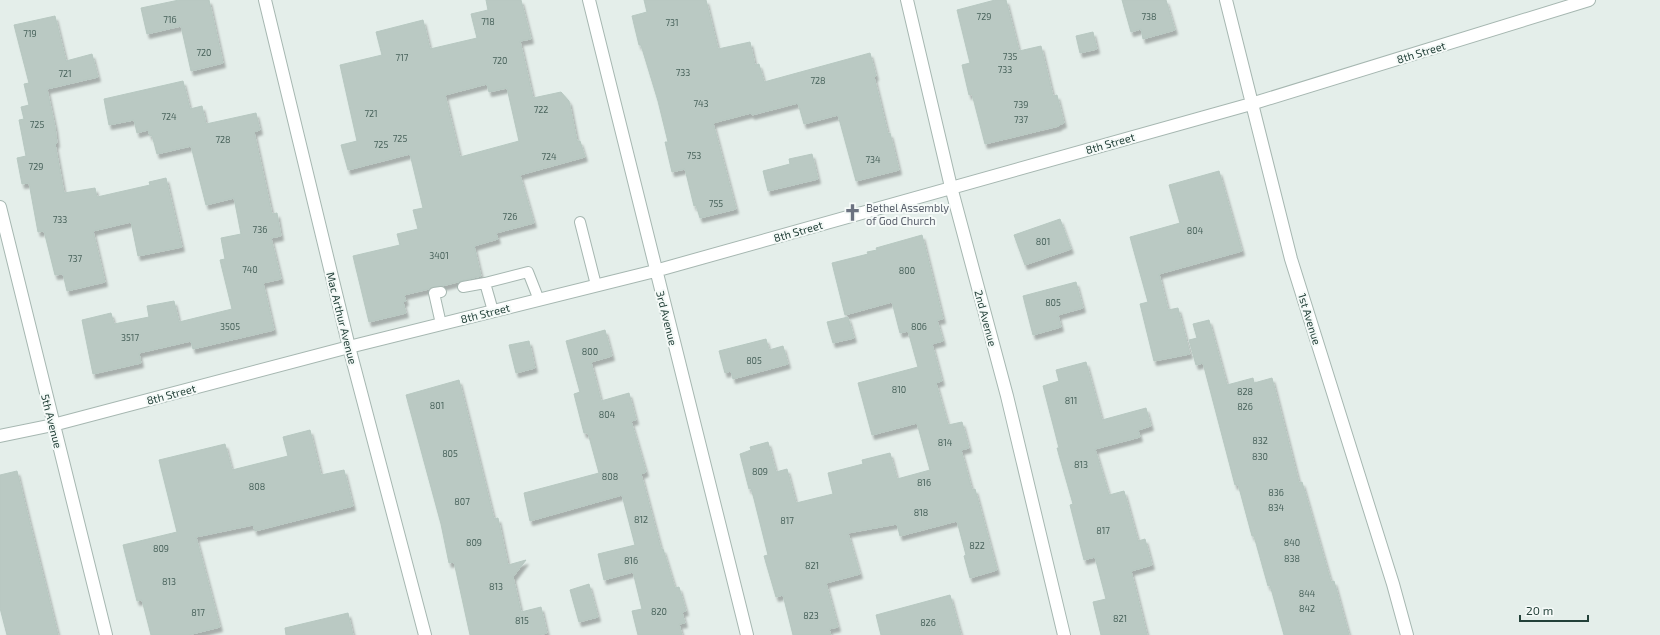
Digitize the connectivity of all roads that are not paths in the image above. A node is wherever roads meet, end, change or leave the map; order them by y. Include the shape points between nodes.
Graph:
1 (266, 0) edge
2 (589, 0) edge
3 (907, 0) edge
4 (1226, 0) edge
5 (1589, 0) edge
6 (1251, 104) junction
7 (952, 187) junction
8 (0, 207) edge
9 (580, 222) dead end
10 (656, 271) junction
11 (485, 283) junction
12 (596, 285) junction
13 (463, 287) dead end
14 (441, 292) dead end
15 (539, 300) junction
16 (493, 311) junction
17 (441, 324) junction
18 (349, 347) junction
19 (53, 424) junction
20 (0, 436) edge
21 (106, 635) edge
22 (425, 635) edge
23 (746, 635) edge
24 (1064, 635) edge
25 (1407, 635) edge

1 - 18 street, Mac Arthur Avenue
2 - 10 street, 3rd Avenue
3 - 7 street, 2nd Avenue
4 - 6 street, 1st Avenue
5 - 6 street, 8th Street
6 - 7 street, 8th Street
6 - 25 street, 1st Avenue via 1290,259
7 - 10 street, 8th Street
7 - 24 street, 2nd Avenue via 1007,396
8 - 19 street, 5th Avenue
9 - 12 lane
10 - 12 street, 8th Street
10 - 23 street, 3rd Avenue
11 - 13 lane
11 - 15 lane via 528,272
11 - 16 lane
12 - 15 street, 8th Street
14 - 17 lane via 434,293
15 - 16 street, 8th Street
16 - 17 street, 8th Street
17 - 18 street, 8th Street
18 - 19 street, 8th Street
18 - 22 street, Mac Arthur Avenue
19 - 20 street, 8th Street
19 - 21 street, 5th Avenue

